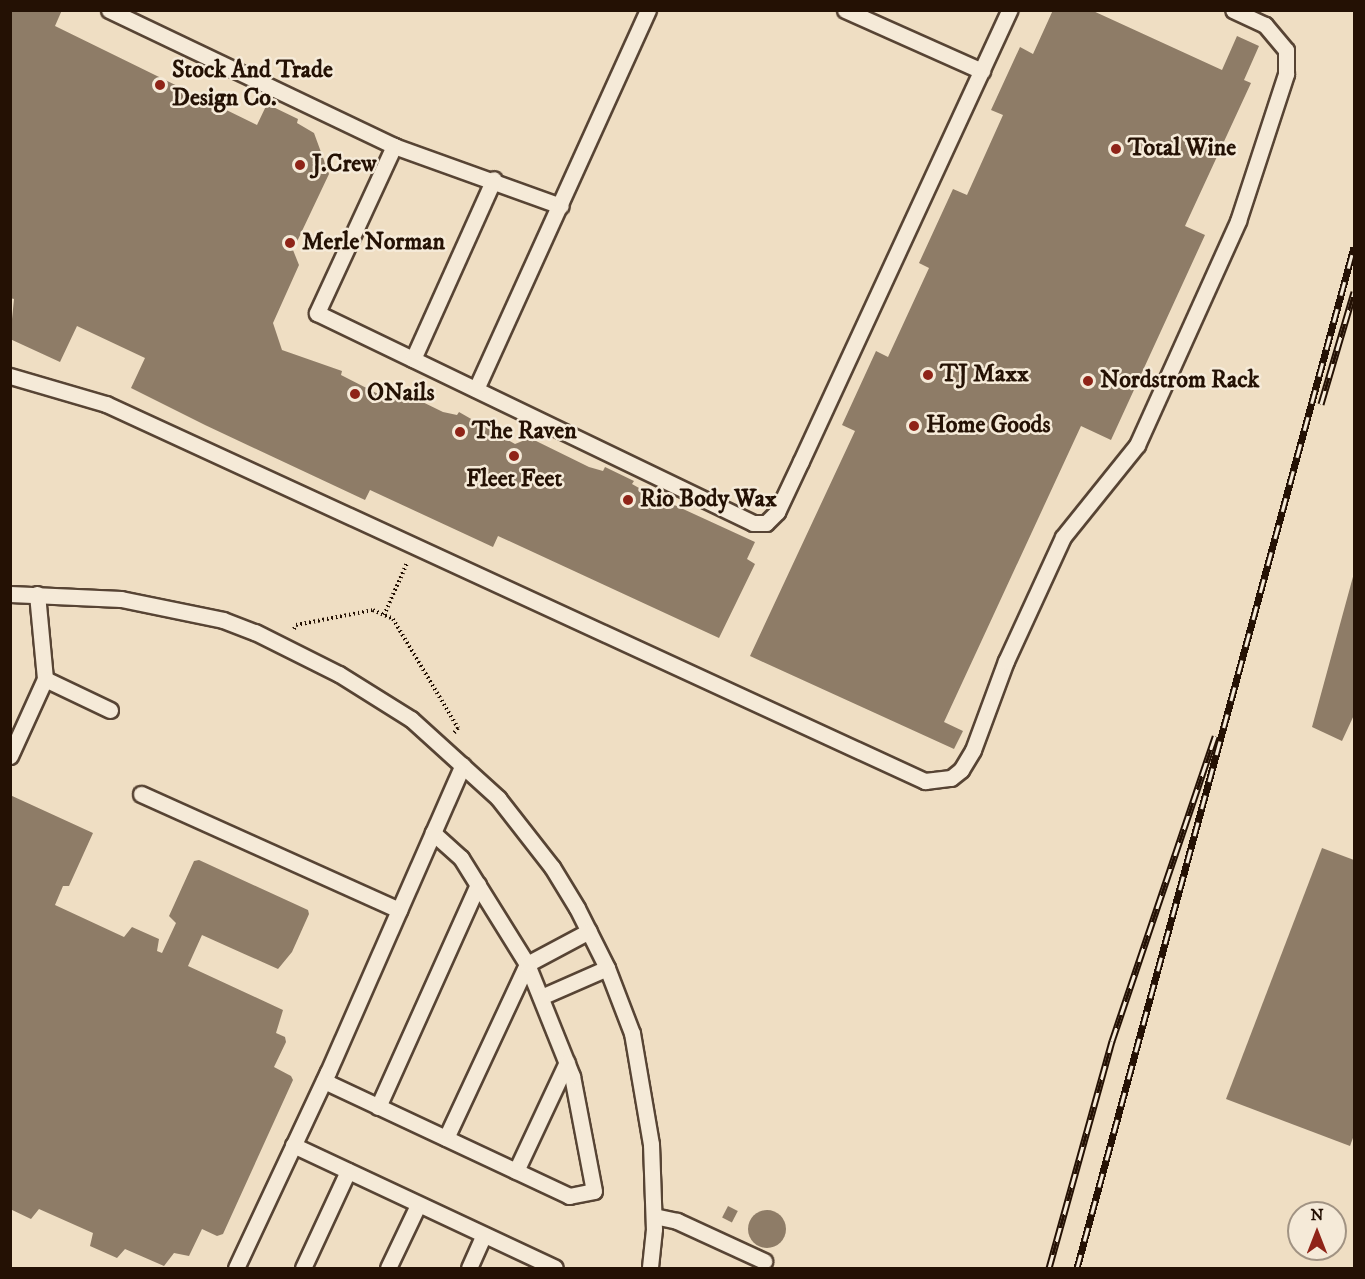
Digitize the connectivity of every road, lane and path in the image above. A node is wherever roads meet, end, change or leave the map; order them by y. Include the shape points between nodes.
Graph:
1 (109, 10) edge
2 (648, 10) edge
3 (845, 10) edge
4 (1009, 10) edge
5 (1233, 10) edge
6 (982, 71) junction
7 (394, 146) junction
8 (494, 179) junction
9 (561, 206) junction
10 (412, 359) junction
11 (10, 376) edge
12 (476, 389) junction
13 (415, 546) junction
14 (10, 594) edge
15 (38, 594) junction
16 (384, 615) junction
17 (286, 646) junction
18 (45, 679) junction
19 (110, 710) dead end
20 (444, 746) junction
21 (10, 756) edge
22 (463, 765) junction
23 (141, 794) dead end
24 (433, 833) junction
25 (478, 884) junction
26 (399, 910) junction
27 (589, 931) junction
28 (528, 963) junction
29 (607, 968) junction
30 (541, 997) junction
31 (567, 1062) junction
32 (324, 1081) junction
33 (378, 1107) junction
34 (446, 1138) junction
35 (293, 1145) junction
36 (516, 1171) junction
37 (348, 1172) junction
38 (418, 1204) junction
39 (654, 1216) junction
40 (484, 1235) junction
41 (764, 1261) dead end
42 (236, 1269) edge
43 (303, 1269) edge
44 (388, 1269) edge
45 (469, 1269) edge
46 (555, 1269) edge
47 (650, 1269) edge

1 - 7 lane
2 - 9 lane
3 - 6 lane
4 - 6 lane
5 - 13 lane via 1265,25 1286,50 1286,74 1238,221 1137,445 1063,537 1006,662 973,750 951,778 925,780
6 - 12 lane via 777,512 766,523 753,523
7 - 8 lane
7 - 10 lane via 317,313
8 - 9 lane
8 - 10 lane
9 - 12 lane
10 - 12 lane
11 - 13 lane via 106,404
13 - 16 path
14 - 15 lane
15 - 17 lane via 121,599 174,608 223,620
15 - 18 lane
16 - 17 path via 373,610 296,625
16 - 20 path via 393,619 458,728
17 - 20 lane via 376,694
18 - 19 lane
18 - 21 lane
20 - 22 lane
22 - 24 lane
22 - 27 lane via 498,798 534,842
23 - 26 lane
24 - 25 lane via 461,858
24 - 26 lane
25 - 28 lane
25 - 33 lane
26 - 32 lane
27 - 28 lane
27 - 29 lane
28 - 30 lane
28 - 34 lane
29 - 30 lane
29 - 39 lane via 632,1033 639,1066 651,1144
30 - 31 lane
31 - 36 lane
31 - 36 lane via 594,1191 569,1196
32 - 33 lane
32 - 35 lane
33 - 34 lane
34 - 36 lane
35 - 37 lane
35 - 42 lane
37 - 38 lane
37 - 43 lane
38 - 40 lane
38 - 44 lane
39 - 41 lane via 677,1221
39 - 47 lane
40 - 45 lane
40 - 46 lane

